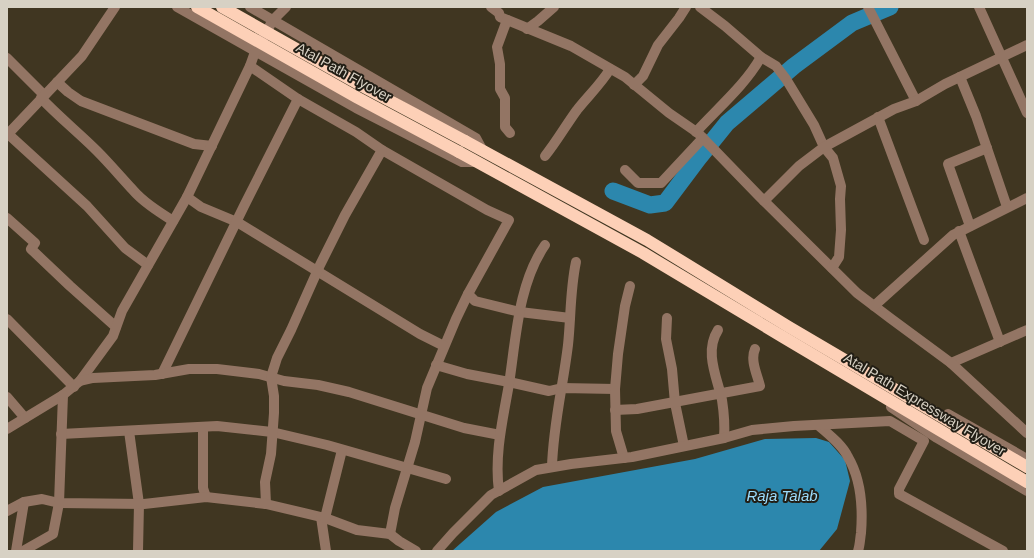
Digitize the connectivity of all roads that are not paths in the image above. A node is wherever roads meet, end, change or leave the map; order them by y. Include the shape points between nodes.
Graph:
1 (115, 7) edge
2 (177, 7) edge
3 (197, 7) edge
4 (222, 7) edge
5 (250, 7) edge
6 (286, 7) edge
7 (491, 7) edge
8 (554, 7) edge
9 (686, 7) edge
10 (700, 7) edge
11 (868, 7) edge
12 (979, 7) edge
13 (273, 20) junction
14 (507, 20) junction
15 (527, 29) junction
16 (1027, 45) edge
17 (255, 52) junction
18 (761, 57) junction
19 (7, 58) edge
20 (1002, 58) junction
21 (250, 66) junction
22 (610, 69) junction
23 (960, 77) junction
24 (58, 82) junction
25 (634, 85) junction
26 (43, 97) junction
27 (298, 99) junction
28 (916, 101) junction
29 (1027, 113) edge
30 (878, 117) junction
31 (510, 133) dead end
32 (7, 134) edge
33 (700, 135) junction
34 (212, 146) junction
35 (824, 147) junction
36 (987, 148) junction
37 (382, 150) junction
38 (480, 156) junction
39 (545, 156) dead end
40 (626, 170) dead end
41 (187, 197) junction
42 (1027, 198) edge
43 (764, 201) junction
44 (1007, 207) junction
45 (7, 218) edge
46 (173, 221) junction
47 (237, 222) junction
48 (970, 226) junction
49 (959, 232) junction
50 (924, 240) dead end
51 (545, 246) dead end
52 (576, 262) dead end
53 (148, 265) junction
54 (832, 268) junction
55 (318, 270) junction
56 (630, 286) dead end
57 (468, 294) junction
58 (874, 306) junction
59 (520, 312) junction
60 (570, 318) junction
61 (667, 318) dead end
62 (7, 319) edge
63 (116, 327) junction
64 (718, 330) dead end
65 (1027, 330) edge
66 (1000, 342) junction
67 (444, 346) junction
68 (755, 349) dead end
69 (835, 354) junction
70 (952, 363) junction
71 (828, 364) junction
72 (436, 365) junction
73 (162, 374) junction
74 (271, 377) junction
75 (509, 382) junction
76 (77, 384) junction
77 (562, 388) junction
78 (615, 389) junction
79 (720, 394) junction
80 (63, 395) junction
81 (7, 397) edge
82 (676, 403) junction
83 (615, 410) junction
84 (421, 414) junction
85 (25, 418) junction
86 (818, 425) junction
87 (203, 427) junction
88 (7, 429) edge
89 (129, 431) junction
90 (272, 432) junction
91 (1027, 433) edge
92 (62, 434) junction
93 (500, 435) junction
94 (724, 438) junction
95 (684, 446) junction
96 (342, 450) junction
97 (624, 458) junction
98 (1027, 459) edge
99 (552, 467) junction
100 (1027, 467) edge
101 (407, 468) junction
102 (446, 479) dead end
103 (1027, 482) edge
104 (499, 490) junction
105 (1027, 491) edge
106 (206, 497) junction
107 (24, 502) junction
108 (59, 503) junction
109 (139, 504) junction
110 (266, 504) junction
111 (7, 511) edge
112 (323, 518) junction
113 (390, 534) junction
114 (16, 551) edge
115 (23, 551) edge
116 (138, 551) edge
117 (326, 551) edge
118 (416, 551) edge
119 (437, 551) edge
120 (858, 551) edge
121 (1003, 551) edge

1 - 24 street via 82,56
2 - 17 street
3 - 38 highway, Atal Path Flyover, bridge via 459,152
4 - 38 highway, Atal Path Flyover, bridge via 465,141
5 - 13 street
6 - 13 street
7 - 14 street via 500,17
8 - 15 street
9 - 25 street via 658,45 643,76
10 - 18 street
11 - 28 street
12 - 20 street
13 - 17 street
13 - 38 street via 476,138
14 - 15 street
14 - 31 street via 497,48 500,89 505,98 505,127
15 - 22 street via 571,46
16 - 20 street
17 - 21 street
17 - 38 street via 356,108 462,162
18 - 33 street
18 - 35 street via 776,66 786,79 814,125
19 - 26 street
20 - 23 street
20 - 29 street
21 - 27 street
21 - 34 street
22 - 25 street
22 - 39 street
23 - 28 street
23 - 36 street
24 - 26 street
24 - 34 street via 81,101 194,144
25 - 33 street
26 - 32 street
26 - 46 street via 62,120 96,149 133,190
27 - 37 street
27 - 47 street
28 - 30 street via 894,108
30 - 35 street
30 - 50 street
32 - 53 street via 87,206 125,248
33 - 40 street via 661,184 638,183
33 - 43 street
34 - 41 street
35 - 43 street via 799,166
35 - 54 street via 833,158 841,186 839,257
36 - 44 street
36 - 48 street via 948,164
37 - 55 street via 345,215
37 - 57 street via 509,220
38 - 69 highway, Atal Path Expressway Flyover via 647,240
38 - 71 highway, Atal Path Expressway Flyover
41 - 46 street
41 - 47 street via 201,207
42 - 44 street
43 - 54 street
44 - 48 street
45 - 63 street via 35,243 31,249
46 - 53 street
47 - 55 street
47 - 73 street
48 - 49 street
49 - 58 street
49 - 66 street
51 - 59 street via 526,286
52 - 60 street via 572,280
53 - 63 street via 122,311
54 - 58 street
55 - 67 street via 420,334
55 - 74 street via 277,358
56 - 78 street via 618,354
57 - 59 street via 475,301
57 - 67 street
58 - 70 street
59 - 60 street
59 - 75 street
60 - 77 street
61 - 82 street via 666,339
62 - 76 street
63 - 76 street via 113,336
64 - 79 street via 711,349
65 - 66 street
66 - 70 street
67 - 72 street
68 - 79 street via 753,361 760,386
69 - 98 street via 925,400
69 - 100 highway, Atal Path Expressway Flyover
70 - 91 street
71 - 103 highway, Atal Path Expressway Flyover
71 - 105 street via 937,438
72 - 75 street
72 - 84 street
73 - 74 street via 189,370 217,370
73 - 76 street via 93,378
74 - 84 street via 349,392
74 - 90 street via 274,402
75 - 77 street via 549,391
75 - 93 street
76 - 80 street
77 - 78 street
77 - 99 street
78 - 83 street
79 - 82 street
79 - 94 street via 725,424
80 - 85 street
80 - 92 street
81 - 85 street
82 - 83 street
82 - 95 street
83 - 97 street via 616,430
84 - 93 street via 464,428
84 - 101 street
85 - 88 street
86 - 94 street via 752,430
86 - 120 street via 848,455 857,475 862,520
86 - 121 street via 890,421 924,441 899,489 899,494
87 - 89 street
87 - 90 street via 217,426
87 - 106 street via 202,488
89 - 92 street
89 - 109 street
90 - 96 street
90 - 110 street via 271,454 265,482
92 - 108 street
93 - 104 street via 497,455
94 - 95 street
95 - 97 street
96 - 101 street
96 - 112 street
97 - 99 street
99 - 104 street via 536,470
101 - 102 street
101 - 113 street
104 - 119 street via 471,514
106 - 109 street
106 - 110 street
107 - 108 street via 42,499
107 - 111 street
107 - 114 street
108 - 109 street
108 - 115 street via 53,534
109 - 116 street
110 - 112 street
112 - 113 street via 357,530
112 - 117 street
113 - 118 street

